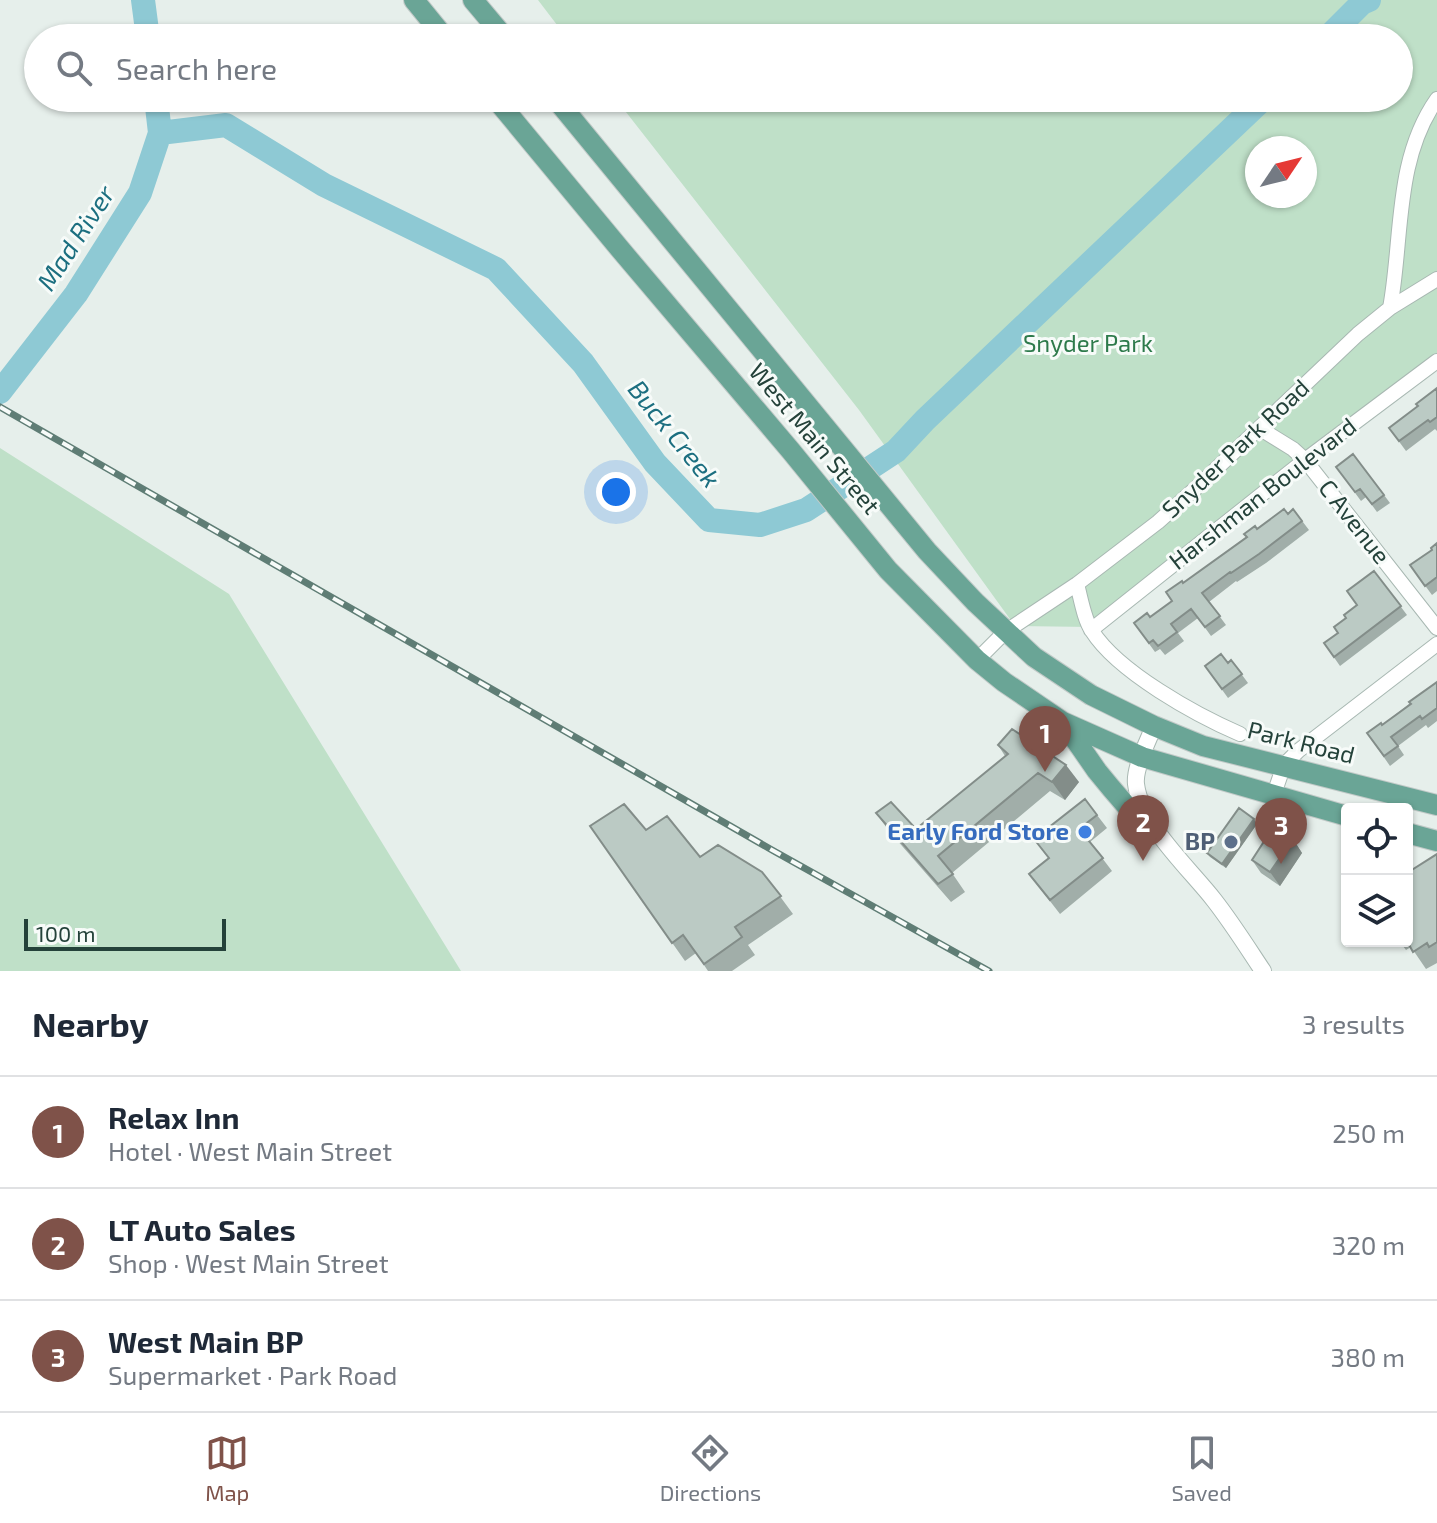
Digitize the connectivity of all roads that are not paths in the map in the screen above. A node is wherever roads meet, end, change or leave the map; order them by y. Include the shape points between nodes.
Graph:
1 (414, 0) edge
2 (473, 0) edge
3 (434, 24) edge
4 (493, 24) edge
5 (1437, 99) edge
6 (507, 112) edge
7 (567, 112) edge
8 (1437, 279) edge
9 (1390, 308) junction
10 (1437, 361) edge
11 (1259, 428) junction
12 (1305, 460) junction
13 (1077, 584) junction
14 (1437, 628) edge
15 (1091, 630) junction
16 (1005, 632) junction
17 (1437, 644) edge
18 (977, 660) junction
19 (1063, 722) junction
20 (1154, 726) junction
21 (1240, 734) dead end
22 (1142, 757) junction
23 (1284, 765) junction
24 (1274, 794) junction
25 (1437, 805) edge
26 (1341, 814) edge
27 (1152, 826) junction
28 (1413, 835) edge
29 (1437, 841) edge
30 (1263, 971) edge

1 - 3 main road
2 - 4 main road
5 - 9 street via 1412,151
6 - 18 main road, West Main Street via 888,570
7 - 16 main road, West Main Street via 927,551
8 - 9 street, Snyder Park Road
9 - 11 street, Snyder Park Road
10 - 12 street, Harshman Boulevard
11 - 12 street, C Avenue
11 - 13 street, Snyder Park Road via 1158,522
12 - 14 street, C Avenue
12 - 15 street, Harshman Boulevard
13 - 15 street, Park Road
13 - 16 street
15 - 21 street, Park Road via 1162,693
16 - 18 street
16 - 20 main road, West Main Street via 1091,695
17 - 23 street
18 - 19 main road, West Main Street
19 - 22 main road, West Main Street
19 - 27 main road via 1111,788 1136,817
20 - 22 street
20 - 23 main road, Park Road via 1203,746
22 - 24 main road
22 - 27 street via 1135,781
23 - 24 street
23 - 25 main road, Park Road
24 - 26 main road
27 - 30 street via 1215,901
28 - 29 main road

